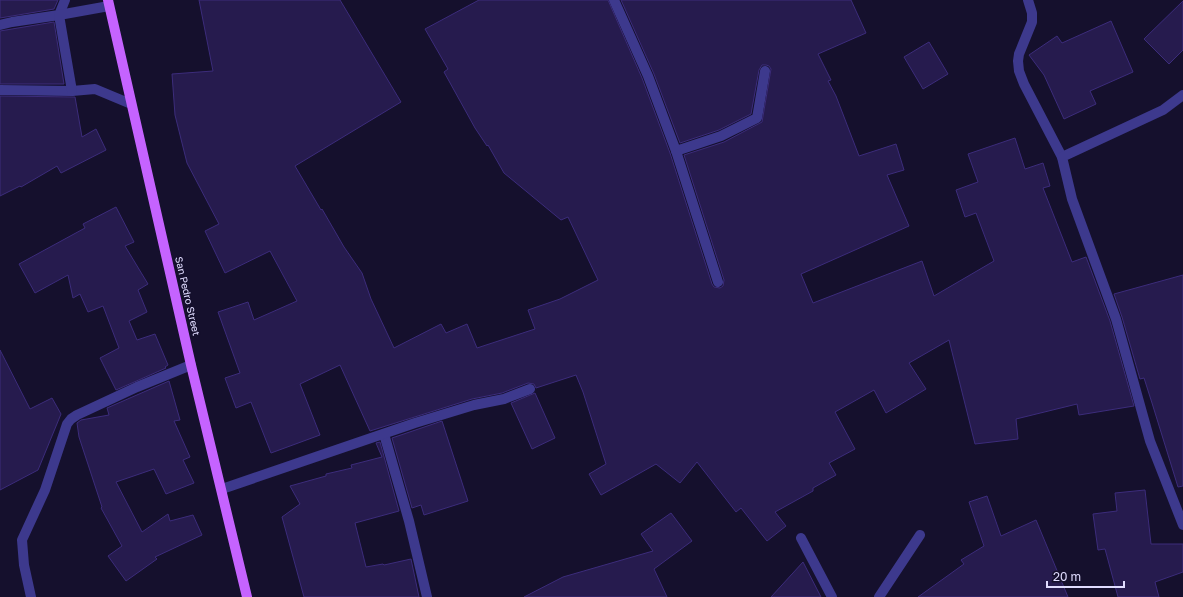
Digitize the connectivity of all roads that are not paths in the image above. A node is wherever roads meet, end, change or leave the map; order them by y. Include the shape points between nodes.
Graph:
1 (64, 0) edge
2 (614, 0) edge
3 (1028, 0) edge
4 (108, 3) edge
5 (59, 15) junction
6 (0, 25) edge
7 (765, 71) dead end
8 (0, 90) edge
9 (72, 91) junction
10 (1183, 95) edge
11 (132, 104) junction
12 (676, 151) junction
13 (1062, 157) junction
14 (718, 282) dead end
15 (192, 365) junction
16 (530, 389) dead end
17 (384, 434) junction
18 (222, 489) junction
19 (1183, 525) edge
20 (920, 535) dead end
21 (801, 538) dead end
22 (31, 597) edge
23 (247, 597) edge
24 (428, 597) edge
25 (832, 597) edge
26 (879, 597) edge

1 - 5 street
2 - 12 street via 648,76
3 - 13 street via 1032,22 1019,54 1019,71
4 - 5 street
4 - 11 main road, San Pedro Street
5 - 6 street
5 - 9 street
7 - 12 street via 757,118 721,136
8 - 9 street
9 - 11 street via 95,89
10 - 13 street via 1163,110
11 - 15 main road, San Pedro Street
12 - 14 street
13 - 19 street via 1072,199 1116,319 1150,441
15 - 18 main road, San Pedro Street
15 - 22 street via 77,414 67,424 45,490 22,540
16 - 17 street
17 - 18 street
17 - 24 street
18 - 23 main road, San Pedro Street
20 - 26 street
21 - 25 street

